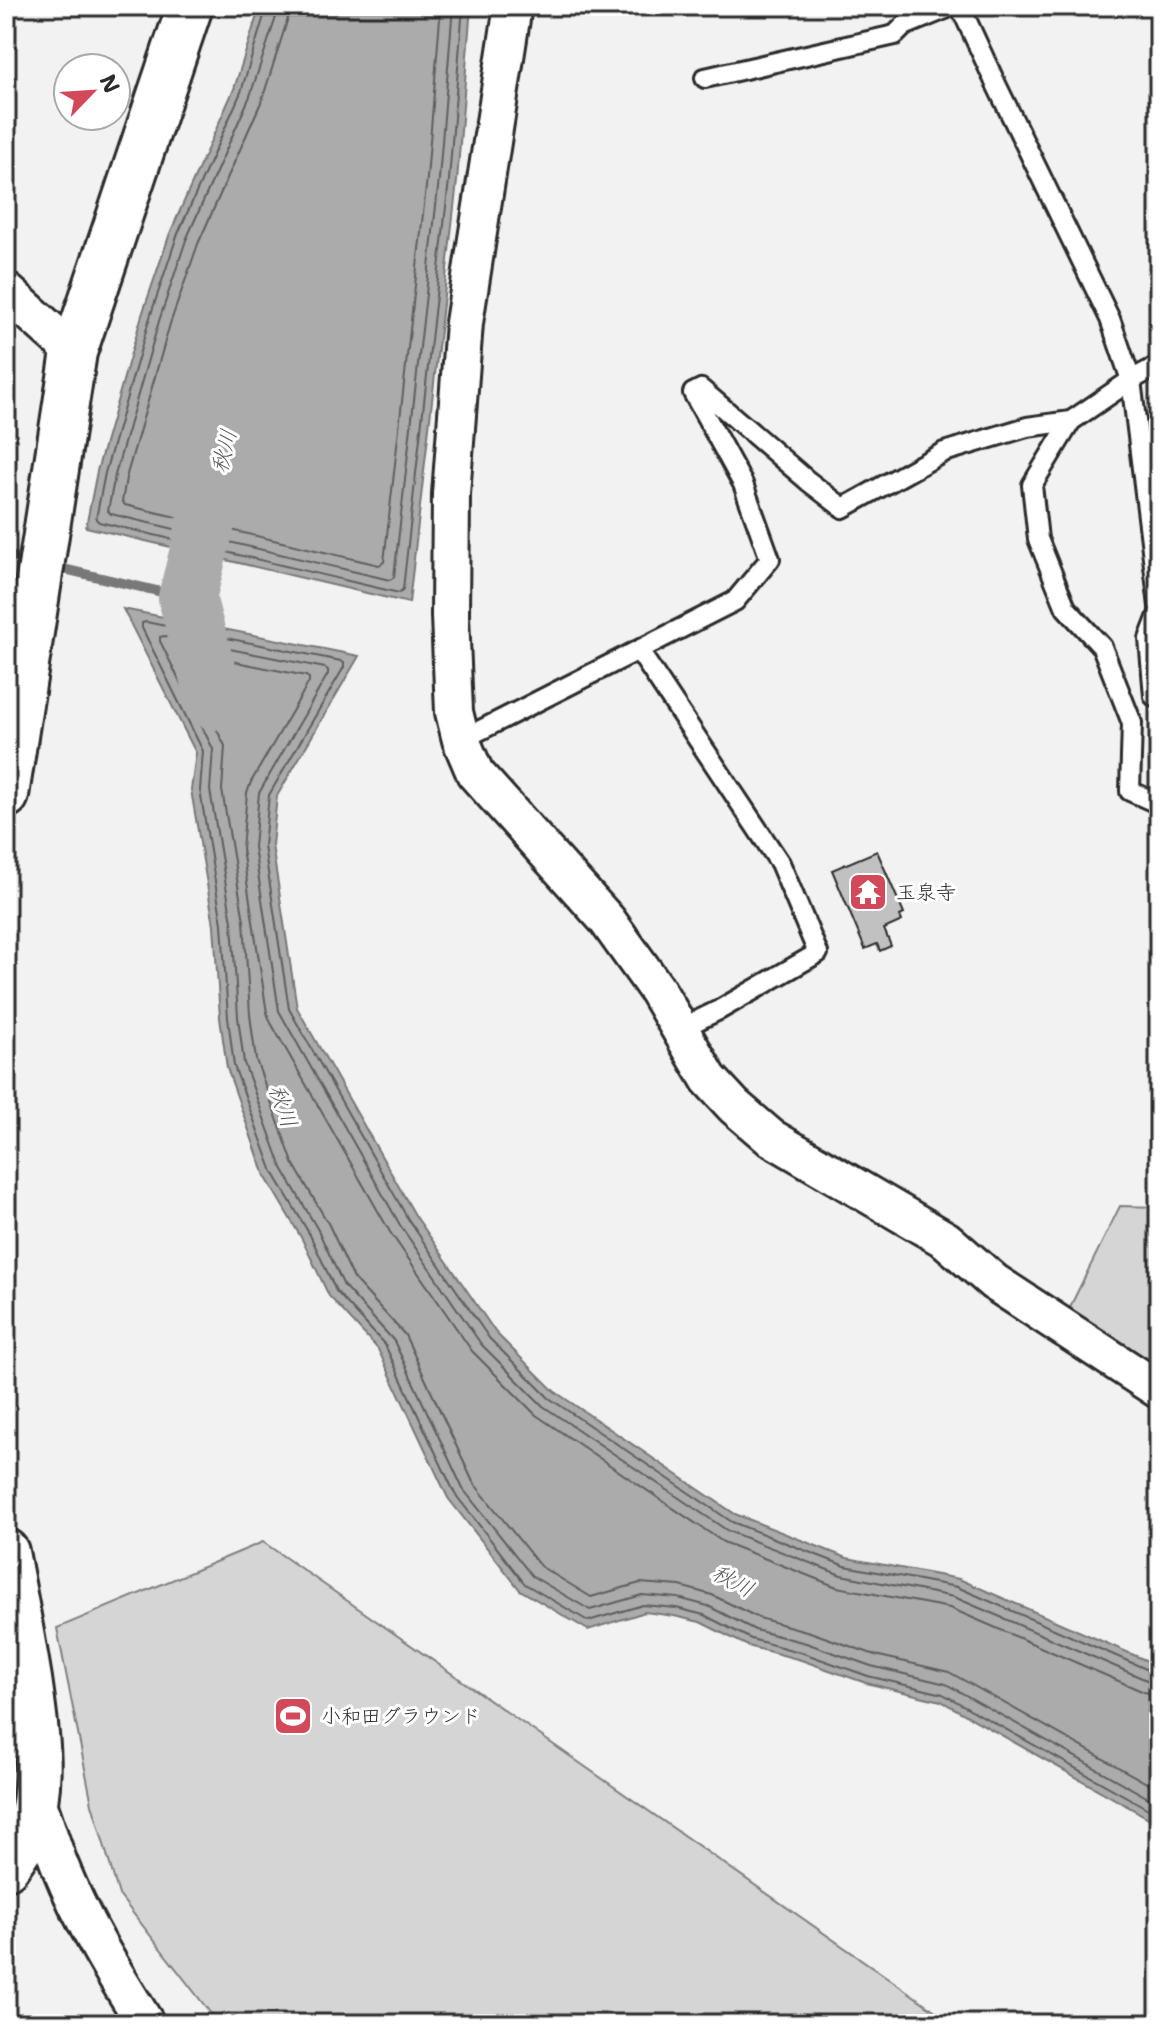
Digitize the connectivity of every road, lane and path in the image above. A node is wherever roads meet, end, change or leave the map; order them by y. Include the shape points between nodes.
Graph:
1 (190, 6) edge
2 (513, 6) edge
3 (953, 6) edge
4 (960, 6) edge
5 (705, 78) dead end
6 (6, 291) edge
7 (74, 352) junction
8 (1159, 365) edge
9 (1131, 380) junction
10 (1071, 421) junction
11 (1159, 606) edge
12 (1159, 613) edge
13 (639, 651) junction
14 (1154, 696) dead end
15 (461, 740) junction
16 (6, 795) edge
17 (1159, 804) edge
18 (680, 1029) junction
19 (1159, 1390) edge
20 (6, 1552) edge
21 (35, 1795) junction
22 (6, 1867) edge
23 (146, 2024) edge

1 - 7 street
2 - 15 street via 464,323 451,494 454,712
3 - 5 lane via 904,26 895,35
4 - 9 lane via 1110,319
6 - 7 street
7 - 16 street
8 - 9 lane
9 - 10 lane
9 - 11 lane
10 - 13 lane via 1027,427 944,452 843,508 701,389 693,393 743,484 770,559 735,601
10 - 17 lane via 1032,485 1038,539 1066,608 1102,647 1132,723 1130,791
12 - 14 lane via 1149,639
13 - 15 lane
13 - 18 lane via 780,863 818,953
15 - 18 street via 475,773 607,920
18 - 19 street via 709,1079 770,1137 946,1240 994,1282
20 - 21 street via 33,1706
21 - 22 street via 24,1840
21 - 23 street via 73,1895

